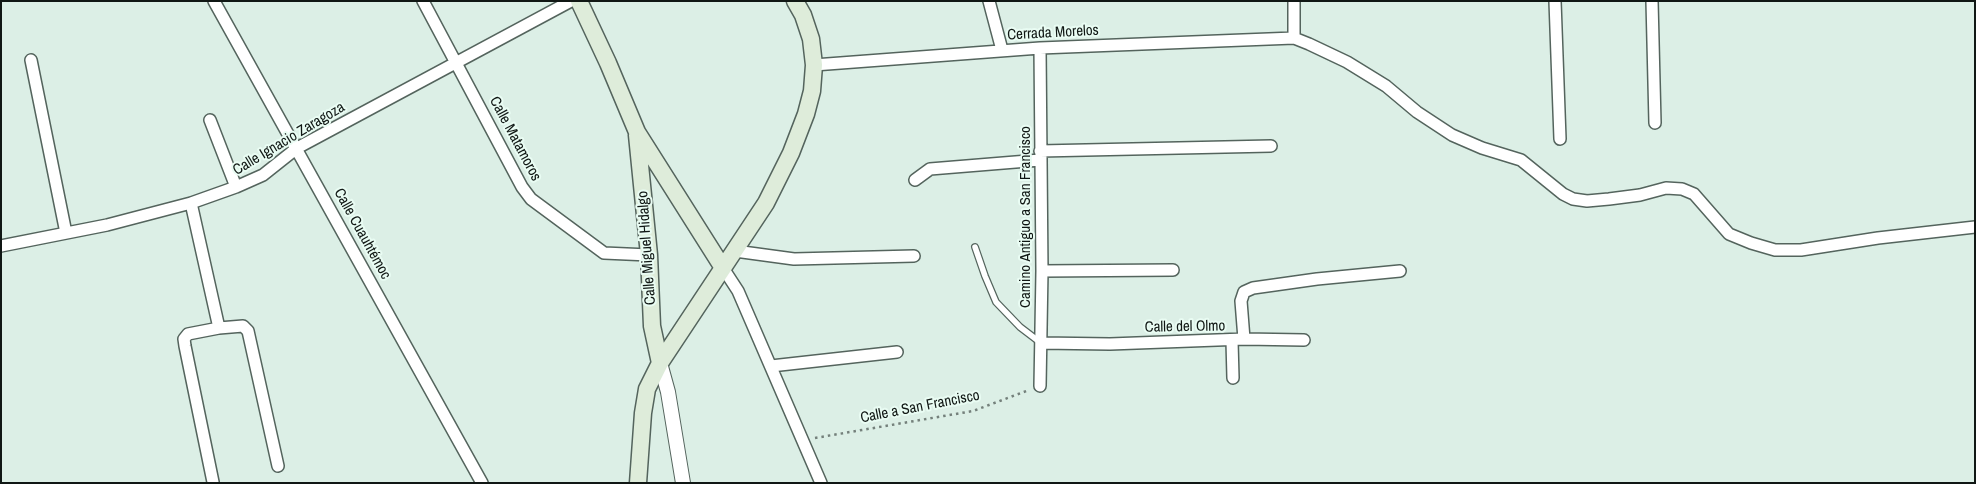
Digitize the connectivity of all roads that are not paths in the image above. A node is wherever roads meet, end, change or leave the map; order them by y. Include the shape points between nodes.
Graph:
1 (214, 1) edge
2 (423, 1) edge
3 (571, 1) edge
4 (579, 1) edge
5 (795, 1) edge
6 (989, 1) edge
7 (1294, 1) edge
8 (1555, 1) edge
9 (1652, 1) edge
10 (1294, 38) junction
11 (1040, 48) junction
12 (1002, 50) junction
13 (31, 60) dead end
14 (456, 63) junction
15 (814, 65) junction
16 (210, 120) dead end
17 (1655, 123) dead end
18 (637, 132) junction
19 (1560, 139) dead end
20 (1271, 146) dead end
21 (297, 148) junction
22 (1040, 156) junction
23 (915, 180) dead end
24 (236, 188) junction
25 (191, 203) junction
26 (1975, 227) edge
27 (66, 233) junction
28 (1, 246) edge
29 (975, 247) dead end
30 (735, 251) junction
31 (649, 255) junction
32 (914, 256) dead end
33 (723, 268) junction
34 (1173, 270) dead end
35 (1042, 271) junction
36 (1400, 271) dead end
37 (219, 328) junction
38 (1244, 339) junction
39 (1304, 340) dead end
40 (1232, 341) junction
41 (1041, 343) junction
42 (897, 352) dead end
43 (660, 364) junction
44 (771, 366) junction
45 (1233, 378) dead end
46 (1040, 386) road end
47 (278, 466) dead end
48 (213, 482) edge
49 (482, 483) edge
50 (638, 483) edge
51 (683, 483) edge
52 (821, 483) edge

1 - 21 street, Calle Cuauhtémoc
2 - 14 street, Calle Matamoros
3 - 14 street, Calle Ignacio Zaragoza
4 - 18 main road, Calle Miguel Hidalgo
5 - 15 main road via 811,39
6 - 12 street
7 - 10 street
8 - 19 street
9 - 17 street
10 - 11 street, Cerrada Morelos
10 - 26 street via 1347,62 1386,86 1452,135 1521,160 1574,199 1610,199 1666,188 1682,189 1694,194 1729,234 1775,250 1801,250
11 - 12 street, Cerrada Morelos
11 - 22 street, Camino Antiguo a San Francisco
12 - 15 street, Cerrada Morelos
13 - 27 street
14 - 21 street, Calle Ignacio Zaragoza
14 - 31 street, Calle Matamoros via 531,199 604,253
15 - 30 main road via 812,91 792,153 766,203
16 - 24 street
18 - 31 main road, Calle Miguel Hidalgo
18 - 33 main road, Calle Miguel Hidalgo
20 - 22 street
21 - 24 street, Calle Ignacio Zaragoza via 263,175
21 - 49 street, Calle Cuauhtémoc
22 - 23 street via 930,169
22 - 35 street, Camino Antiguo a San Francisco
24 - 25 street, Calle Ignacio Zaragoza
25 - 27 street, Calle Ignacio Zaragoza
25 - 37 street
27 - 28 street, Calle Ignacio Zaragoza
29 - 41 lane via 996,302
30 - 32 street via 794,259
30 - 33 main road
31 - 43 main road, Calle Miguel Hidalgo via 652,326
33 - 43 main road
33 - 44 street via 738,291
34 - 35 street
35 - 41 street, Camino Antiguo a San Francisco
36 - 38 street, Calle del Olmo via 1253,288 1244,292 1241,301
37 - 47 street via 243,326 248,331
37 - 48 street via 188,334 184,339
38 - 39 street
38 - 40 street, Calle del Olmo
40 - 41 street, Calle del Olmo
40 - 45 street
41 - 46 street, Camino Antiguo a San Francisco
42 - 44 street
43 - 50 main road via 647,389
43 - 51 street via 668,392
44 - 52 street

